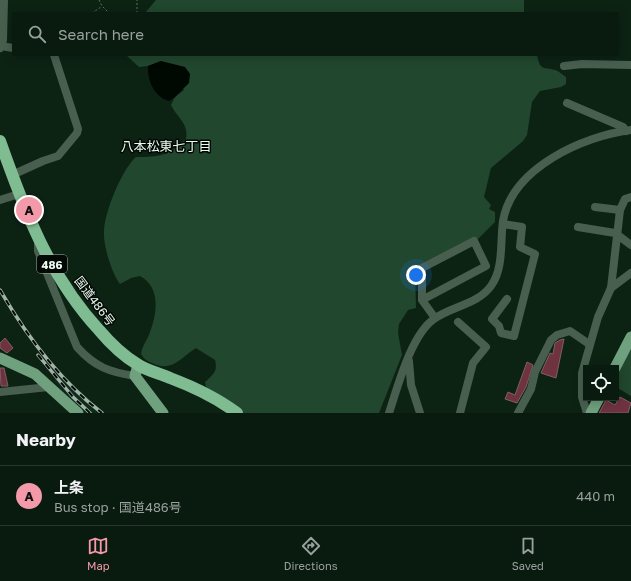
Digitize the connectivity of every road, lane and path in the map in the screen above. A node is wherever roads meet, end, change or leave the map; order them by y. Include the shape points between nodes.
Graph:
1 (4, 0) edge
2 (99, 0) edge
3 (137, 0) edge
4 (102, 6) junction
5 (93, 12) edge
6 (108, 12) edge
7 (137, 12) edge
8 (0, 47) edge
9 (12, 48) edge
10 (54, 56) edge
11 (631, 65) edge
12 (564, 66) dead end
13 (567, 103) dead end
14 (629, 131) edge
15 (0, 141) edge
16 (12, 174) junction
17 (19, 194) junction
18 (631, 197) edge
19 (0, 200) edge
20 (595, 207) dead end
21 (620, 210) junction
22 (503, 224) junction
23 (578, 227) dead end
24 (617, 235) junction
25 (38, 240) junction
26 (631, 245) edge
27 (631, 273) edge
28 (611, 288) junction
29 (508, 299) dead end
30 (422, 300) junction
31 (435, 318) junction
32 (458, 322) dead end
33 (631, 337) edge
34 (589, 344) junction
35 (0, 358) edge
36 (409, 358) junction
37 (617, 365) edge
38 (136, 371) junction
39 (49, 387) junction
40 (0, 392) edge
41 (597, 401) edge
42 (78, 413) edge
43 (163, 413) edge
44 (237, 413) edge
45 (388, 413) edge
46 (420, 413) edge
47 (460, 413) edge
48 (518, 413) edge
49 (587, 413) edge
50 (591, 413) edge

1 - 8 street via 3,40
2 - 4 path
3 - 7 path
4 - 5 path
4 - 6 path
8 - 9 street
10 - 16 street via 77,133 58,156
11 - 12 street
13 - 14 street
14 - 22 street via 594,139 544,162 513,195
15 - 16 highway, 国道486号 / 486
16 - 17 highway, 国道486号 / 486
17 - 19 street
17 - 25 highway, 国道486号 / 486
18 - 21 street via 624,200
20 - 21 street
21 - 24 street
22 - 29 street via 522,228 520,247 535,254 514,336 501,333 499,326 492,319
22 - 31 street via 499,268 492,285 475,300
23 - 24 street
24 - 26 street
24 - 28 street
25 - 38 highway, 国道486号 / 486 via 70,294 89,320
25 - 38 street via 38,251 77,347 86,357 111,372
27 - 28 street
28 - 34 street
30 - 30 street via 422,268 474,240 486,266
30 - 31 street
31 - 36 street via 424,327
32 - 47 street via 486,347 473,363
33 - 37 main road
34 - 48 street via 570,331 557,335 535,372 532,389
34 - 49 street via 582,373 582,397
35 - 39 main road via 36,374
36 - 45 street
36 - 46 street via 411,385
38 - 43 main road
38 - 44 highway, 国道486号 / 486 via 169,377 208,394
39 - 40 street
39 - 42 main road
41 - 50 main road

